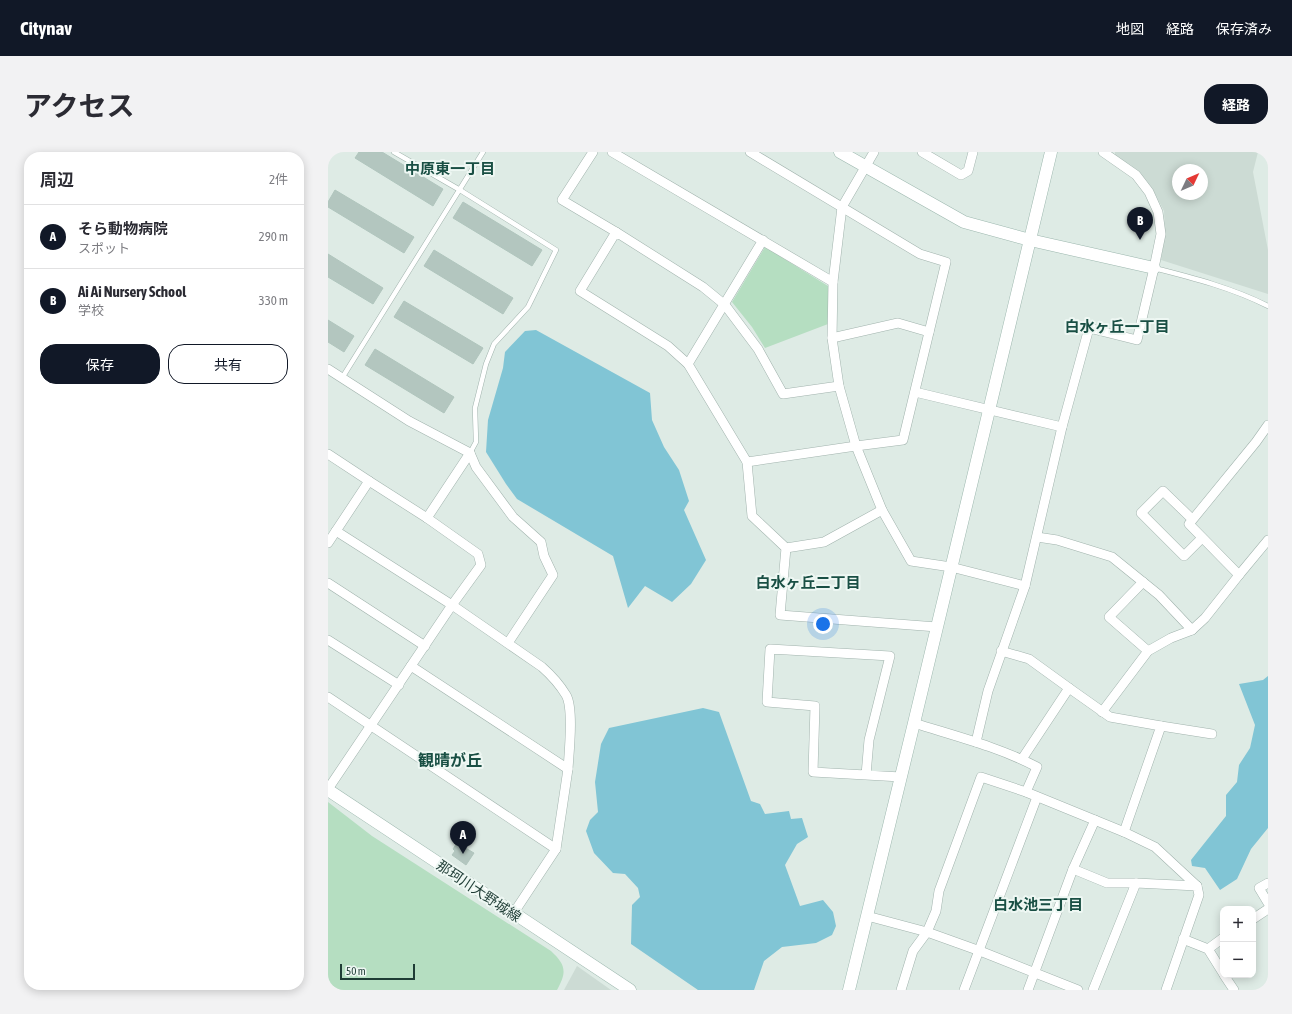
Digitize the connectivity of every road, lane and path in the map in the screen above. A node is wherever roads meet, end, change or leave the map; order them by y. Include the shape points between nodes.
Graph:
1 (394, 152) edge
2 (482, 152) edge
3 (593, 152) edge
4 (612, 152) edge
5 (750, 152) edge
6 (840, 152) edge
7 (874, 152) edge
8 (922, 152) edge
9 (973, 152) edge
10 (1051, 152) edge
11 (1104, 152) edge
12 (865, 167) junction
13 (460, 190) junction
14 (842, 207) junction
15 (616, 232) junction
16 (763, 240) junction
17 (1030, 240) junction
18 (1154, 268) junction
19 (833, 282) junction
20 (725, 305) junction
21 (1268, 306) edge
22 (929, 332) junction
23 (832, 338) junction
24 (688, 364) junction
25 (328, 369) edge
26 (342, 378) junction
27 (839, 386) junction
28 (915, 392) junction
29 (989, 410) junction
30 (1268, 425) edge
31 (1062, 427) junction
32 (856, 446) junction
33 (470, 452) junction
34 (328, 454) edge
35 (747, 462) junction
36 (369, 481) junction
37 (882, 510) junction
38 (427, 518) junction
39 (1192, 519) junction
40 (336, 531) junction
41 (1037, 537) junction
42 (1202, 538) junction
43 (1268, 540) edge
44 (328, 541) edge
45 (786, 548) junction
46 (951, 567) junction
47 (1238, 575) junction
48 (1143, 582) junction
49 (328, 583) edge
50 (1025, 586) junction
51 (452, 605) junction
52 (937, 627) junction
53 (1192, 630) junction
54 (328, 640) edge
55 (508, 643) junction
56 (425, 646) junction
57 (1001, 651) junction
58 (1148, 651) junction
59 (411, 666) junction
60 (398, 685) junction
61 (1069, 688) junction
62 (328, 698) edge
63 (1102, 712) junction
64 (914, 723) junction
65 (371, 726) junction
66 (1161, 726) junction
67 (1212, 734) dead end
68 (976, 742) junction
69 (1022, 760) junction
70 (568, 769) junction
71 (866, 775) junction
72 (901, 777) junction
73 (328, 790) edge
74 (1026, 792) junction
75 (1037, 797) junction
76 (1095, 820) junction
77 (1124, 832) junction
78 (556, 849) junction
79 (1073, 869) junction
80 (1268, 882) edge
81 (1136, 883) junction
82 (1197, 886) junction
83 (1268, 903) edge
84 (1268, 909) edge
85 (513, 914) junction
86 (867, 916) junction
87 (1256, 916) edge
88 (927, 932) junction
89 (1183, 939) junction
90 (1220, 940) edge
91 (1208, 949) junction
92 (980, 951) junction
93 (1220, 968) edge
94 (1035, 972) junction
95 (1226, 978) edge
96 (630, 990) edge
97 (849, 990) edge
98 (902, 990) edge
99 (964, 990) edge
100 (1028, 990) edge
101 (1078, 990) edge
102 (1093, 990) edge
103 (1166, 990) edge
104 (1234, 990) edge

1 - 13 lane
2 - 13 lane
3 - 15 street via 562,200
4 - 16 street
5 - 14 street
6 - 12 street
7 - 12 street
8 - 9 street via 961,175 968,170
10 - 17 street
11 - 18 street via 1136,175 1149,192 1158,212 1161,234
12 - 14 street
12 - 17 street via 964,222
13 - 26 lane
13 - 33 lane via 556,250 528,307 494,344 475,408 476,442
14 - 19 street
14 - 22 street via 920,254 946,262
15 - 20 street via 703,287
15 - 24 street via 580,291 668,346
16 - 19 street
16 - 20 street
17 - 18 street
17 - 29 street
18 - 21 lane via 1204,281
18 - 31 street via 1137,340 1089,328
19 - 23 street
20 - 24 street
20 - 27 street via 758,349 783,394
22 - 23 street via 898,323
22 - 28 street
23 - 27 street
24 - 35 street
25 - 26 street
26 - 33 street via 409,421
27 - 32 street
28 - 29 street
28 - 32 street via 903,440
29 - 31 street
29 - 46 street
30 - 39 street
31 - 41 street
32 - 35 street
32 - 37 street
33 - 38 street
33 - 55 street via 476,467 513,518 541,542 553,575
34 - 36 street
35 - 45 street via 752,516
36 - 38 street
36 - 40 street
37 - 45 street via 824,542
37 - 46 street via 911,560
38 - 51 street via 478,554 481,565
39 - 42 street via 1189,524
39 - 42 street via 1163,491 1141,513 1184,556
40 - 44 street
40 - 51 street
41 - 48 street via 1057,540 1112,557
41 - 50 street
42 - 47 street
43 - 47 street
45 - 52 street via 780,615
46 - 50 street
46 - 52 street
47 - 53 street via 1205,618
48 - 53 street
48 - 58 street via 1109,617
49 - 56 street
50 - 57 street
51 - 55 street
51 - 56 street
52 - 64 street
53 - 58 street
54 - 60 street
55 - 70 street via 552,676 567,697 571,720
56 - 59 street
57 - 61 street via 1029,659
57 - 68 street
58 - 63 street
59 - 60 street
59 - 70 street
60 - 65 street
61 - 63 street
61 - 69 street
62 - 65 street
63 - 66 street via 1110,717
64 - 68 street
64 - 72 street
65 - 73 street
65 - 78 street
66 - 67 street
66 - 77 street
68 - 69 street
69 - 74 street via 1037,767
70 - 78 street
71 - 71 street via 813,772 815,706 767,702 770,649 890,656 869,740
71 - 72 street
72 - 86 street
73 - 85 street, 那珂川大野城線
74 - 75 street
74 - 88 street via 981,776 939,891 936,911
75 - 76 street
75 - 92 street
76 - 77 street
76 - 79 street
77 - 82 street via 1155,847
78 - 85 street
79 - 81 street via 1106,883
79 - 94 street
80 - 83 street via 1259,888
81 - 82 street
81 - 102 street
82 - 89 street via 1199,895
84 - 87 street
85 - 96 street, 那珂川大野城線
86 - 88 street
86 - 97 street
88 - 92 street
88 - 98 street via 913,951
89 - 91 street
89 - 103 street
90 - 91 street
91 - 93 street
92 - 94 street
92 - 99 street
94 - 100 street
94 - 101 street
95 - 104 street

